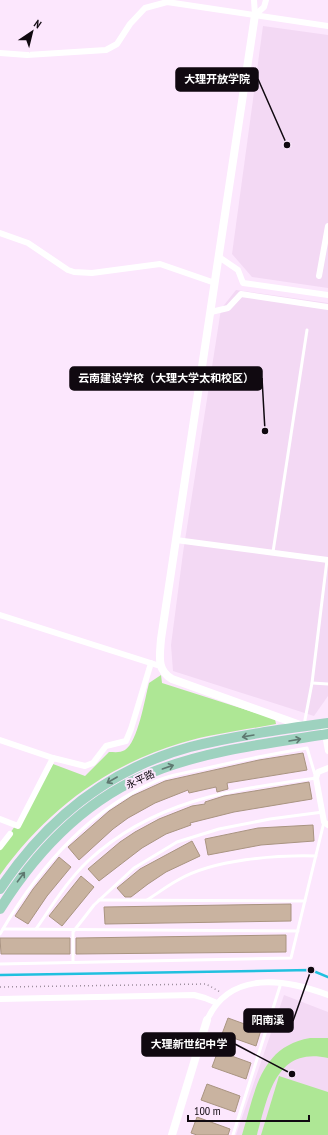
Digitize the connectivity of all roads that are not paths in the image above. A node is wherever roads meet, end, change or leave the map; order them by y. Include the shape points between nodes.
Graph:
1 (254, 0) edge
2 (266, 0) edge
3 (255, 15) junction
4 (328, 26) edge
5 (0, 53) edge
6 (328, 226) edge
7 (0, 233) edge
8 (219, 257) junction
9 (319, 276) dead end
10 (215, 283) junction
11 (328, 295) edge
12 (328, 307) edge
13 (211, 312) junction
14 (307, 330) dead end
15 (176, 540) junction
16 (273, 552) junction
17 (328, 560) edge
18 (0, 616) edge
19 (152, 663) junction
20 (160, 666) junction
21 (312, 684) junction
22 (328, 684) edge
23 (326, 723) edge
24 (304, 727) junction
25 (326, 734) edge
26 (0, 740) edge
27 (328, 751) edge
28 (54, 758) junction
29 (328, 768) edge
30 (316, 778) junction
31 (323, 812) junction
32 (0, 819) edge
33 (326, 823) edge
34 (10, 834) dead end
35 (0, 848) edge
36 (316, 856) junction
37 (0, 889) edge
38 (99, 900) junction
39 (147, 900) junction
40 (305, 901) junction
41 (0, 909) edge
42 (3, 929) junction
43 (36, 929) junction
44 (75, 929) junction
45 (298, 931) junction
46 (0, 934) edge
47 (73, 962) junction
48 (0, 964) edge
49 (281, 982) junction
50 (328, 995) edge
51 (0, 999) edge
52 (217, 1003) junction
53 (207, 1020) joint
54 (172, 1135) edge
55 (233, 1135) edge

1 - 3 street
2 - 3 street via 264,7
3 - 4 street
3 - 5 street via 167,2 145,8 130,24 117,44 106,50 27,55
3 - 8 street
6 - 9 street
7 - 10 street via 28,243 74,272 92,273 160,264
8 - 10 street
8 - 11 street via 238,270 243,283
10 - 13 street
12 - 13 street via 241,294 228,308
13 - 15 street
14 - 16 lane
15 - 16 street
15 - 20 street via 161,639
16 - 17 street
17 - 21 lane
18 - 19 street
19 - 20 street
19 - 28 street via 126,741 106,746 93,762 85,766
20 - 24 street via 172,679
21 - 22 lane
21 - 24 lane
23 - 24 main road, 永平路
23 - 25 street
24 -> 37 main road, 永平路 via 190,747 127,771 86,796 66,812 31,847
25 - 27 street
41 -> 25 main road, 永平路 via 30,865 56,836 86,811 125,785 170,766 212,754
26 - 28 street
28 - 32 street via 18,826
29 - 30 street via 318,772
30 - 31 street
30 - 42 lane via 307,748 252,757 156,781 114,804 78,833 32,884
30 - 43 lane via 228,792 159,813 120,836 88,862 63,890
31 - 33 street
31 - 38 lane via 219,829 178,842 134,868
33 - 36 lane
34 - 35 street
36 - 39 lane via 290,855 212,866 179,879
36 - 40 lane
38 - 39 lane
38 - 44 lane
39 - 40 lane
40 - 45 lane
42 - 43 lane
42 - 46 lane
43 - 44 lane
44 - 45 lane
44 - 47 lane
45 - 47 lane via 291,958
47 - 48 lane
49 - 50 street
49 - 52 street via 246,985 225,995
49 - 55 lane
51 - 52 street via 194,995
52 - 53 street
53 - 54 street

